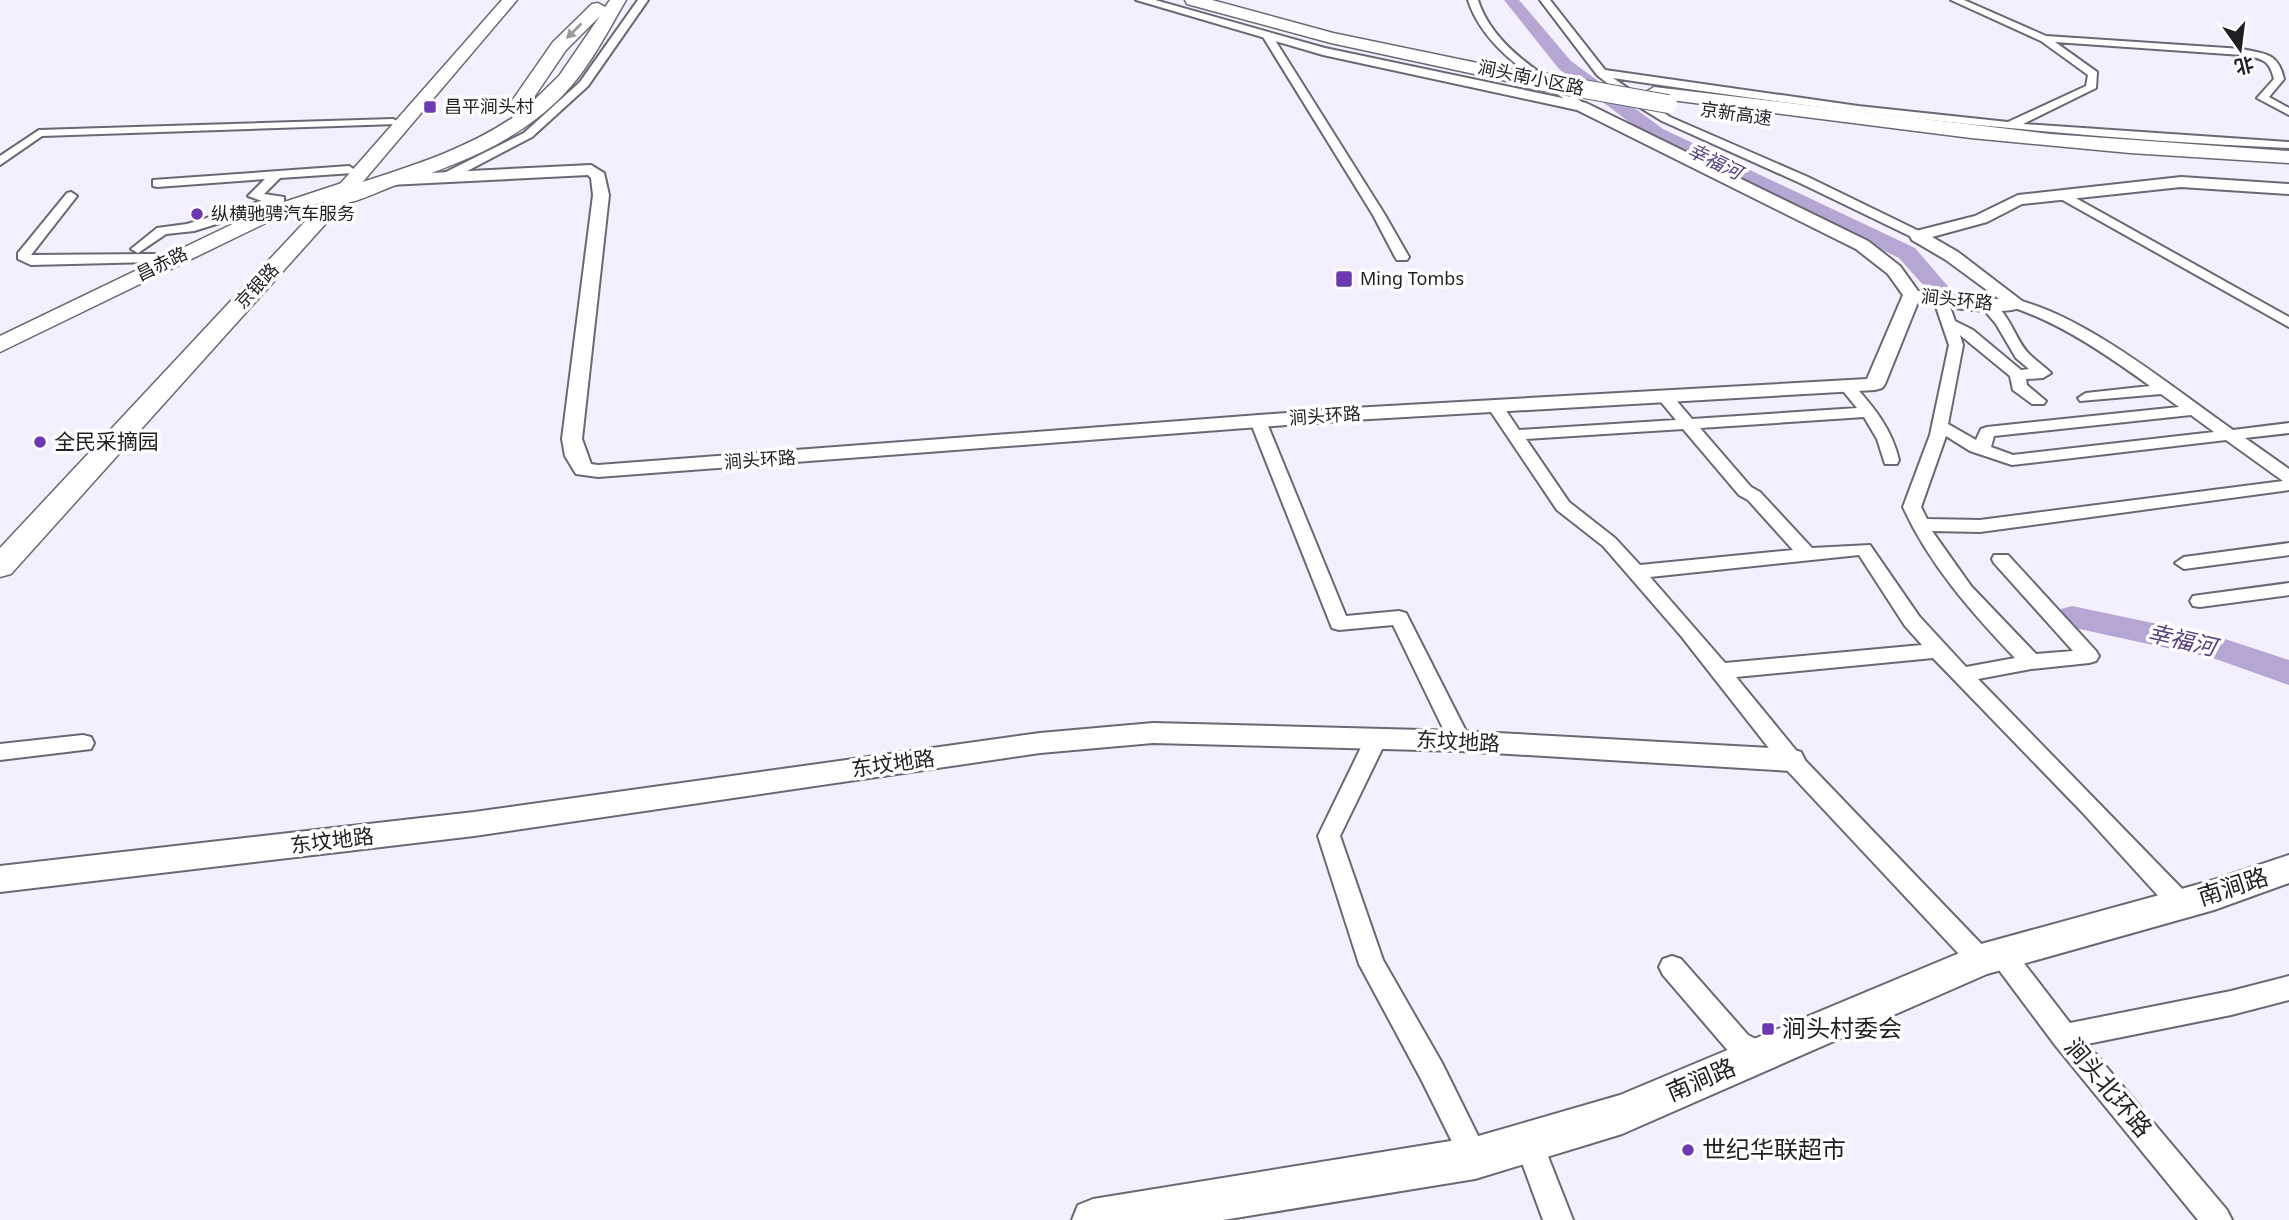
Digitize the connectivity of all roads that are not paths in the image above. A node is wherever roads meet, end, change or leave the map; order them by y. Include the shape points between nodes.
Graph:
1 (500, 0) edge
2 (510, 0) edge
3 (604, 0) edge
4 (618, 0) edge
5 (643, 0) edge
6 (1142, 0) edge
7 (1192, 0) edge
8 (1220, 0) edge
9 (1473, 0) edge
10 (1545, 0) edge
11 (1956, 0) edge
12 (1268, 37) junction
13 (2044, 39) junction
14 (1511, 73) junction
15 (1601, 73) junction
16 (1661, 98) junction
17 (1581, 106) junction
18 (2289, 112) edge
19 (393, 122) junction
20 (2011, 125) junction
21 (2289, 145) edge
22 (2289, 157) edge
23 (0, 161) edge
24 (2289, 167) edge
25 (277, 175) junction
26 (446, 177) junction
27 (389, 180) junction
28 (157, 183) dead end
29 (2289, 188) edge
30 (336, 191) junction
31 (2063, 195) junction
32 (72, 196) dead end
33 (286, 202) junction
34 (1918, 236) junction
35 (138, 249) dead end
36 (1402, 257) dead end
37 (166, 262) junction
38 (1912, 295) junction
39 (1941, 301) junction
40 (2017, 304) junction
41 (1987, 305) junction
42 (1948, 323) junction
43 (2289, 323) edge
44 (0, 347) edge
45 (2018, 375) junction
46 (1847, 386) junction
47 (2165, 389) junction
48 (1664, 396) junction
49 (2086, 398) dead end
50 (2038, 401) dead end
51 (1495, 406) junction
52 (2195, 410) junction
53 (1869, 412) junction
54 (1258, 421) junction
55 (1688, 423) junction
56 (1940, 426) junction
57 (2289, 428) edge
58 (1514, 435) junction
59 (2231, 435) junction
60 (1982, 449) junction
61 (1891, 460) dead end
62 (2289, 477) edge
63 (2289, 485) edge
64 (1919, 525) junction
65 (28, 528) junction
66 (2289, 549) edge
67 (0, 552) edge
68 (1807, 554) junction
69 (2001, 559) dead end
70 (2184, 563) dead end
71 (0, 567) edge
72 (1636, 572) junction
73 (2289, 589) edge
74 (2200, 601) dead end
75 (1938, 651) junction
76 (2031, 662) junction
77 (1721, 671) junction
78 (1964, 675) junction
79 (1376, 739) junction
80 (1460, 741) junction
81 (83, 743) dead end
82 (0, 752) edge
83 (1791, 760) junction
84 (2289, 869) edge
85 (0, 879) edge
86 (2181, 904) junction
87 (1991, 956) junction
88 (1672, 967) dead end
89 (2284, 996) edge
90 (2064, 1036) junction
91 (1760, 1055) junction
92 (1528, 1141) junction
93 (1475, 1158) junction
94 (1094, 1220) edge
95 (1558, 1220) edge
96 (2217, 1220) edge

1 - 19 main road, 京银路
2 - 30 main road, 京银路
3 -> 30 highway via 559,46 503,125 444,155
4 - 27 highway via 557,90 518,124 478,148
5 - 26 street via 584,83 528,135
6 - 12 street, 涧头南小区路
7 - 14 highway, 京新高速 via 1331,38
8 - 14 highway, 京新高速
9 - 17 street via 1475,12 1502,44
10 - 15 street
11 - 13 street
12 - 17 street, 涧头南小区路 via 1469,85
12 - 36 street
13 - 18 street via 2114,41 2266,57 2276,65 2279,79 2262,98
13 - 20 street via 2093,74 2091,88
14 - 16 highway, 京新高速, bridge
15 - 20 street via 1831,107
15 - 34 street via 1666,119
16 - 22 highway, 京新高速 via 1961,132
16 - 24 highway, 京新高速 via 1976,144
17 - 38 street, 涧头南小区路 via 1862,245 1894,270
19 - 23 street via 39,133
19 - 30 main road, 京银路
20 - 21 street
25 - 28 street
25 - 30 street
25 - 33 street via 254,196
26 - 27 street, 涧头环路
26 - 54 street, 涧头环路 via 591,170 598,176 601,195 572,439 584,469 660,468
27 - 30 highway
29 - 31 street via 2181,182
30 - 33 main road, 昌赤路
30 - 44 main road, 昌赤路 via 256,224
30 - 65 main road, 京银路
31 - 34 street via 2018,200 1981,219
31 - 43 street
32 - 37 street via 23,256 32,261 155,258
33 - 35 street via 162,232
33 - 37 main road, 昌赤路
34 - 40 street, 涧头环路
37 - 44 main road, 昌赤路
38 - 39 street, 涧头环路
38 - 46 street, 涧头环路 via 1875,384
39 - 41 street, 涧头环路
39 - 42 street
40 - 41 street, 涧头环路
40 - 47 street via 2047,314
41 - 45 street via 2021,355 2043,373
42 - 45 street via 1968,333
42 - 56 street via 1956,345
45 - 50 street via 2019,387
46 - 48 street, 涧头环路
46 - 53 street
47 - 49 street
47 - 52 street
48 - 51 street, 涧头环路
48 - 55 street
51 - 54 street, 涧头环路
51 - 58 street, 涧头北环路
52 - 59 street
52 - 60 street via 1987,432
53 - 55 street
53 - 61 street via 1888,441
54 - 80 street via 1339,624 1399,618
55 - 58 street
55 - 68 street via 1745,491
56 - 60 street
56 - 64 street via 1912,507
57 - 59 street
58 - 72 street, 涧头北环路 via 1563,506 1609,542
59 - 60 street via 2012,460
59 - 62 street
63 - 64 street via 1990,525
64 - 76 street via 1953,574
65 - 67 main road, 京银路
65 - 71 main road, 京银路
66 - 70 street
68 - 72 street
68 - 75 street via 1864,549
69 - 76 street via 2089,656
72 - 77 street, 涧头北环路
73 - 74 street
75 - 77 street
75 - 78 street
76 - 78 street
77 - 83 street, 涧头北环路
78 - 86 street
79 - 80 street, 东坟地路
79 - 85 street, 东坟地路 via 1153,733 1040,743 474,824
79 - 93 street via 1329,836 1372,964
80 - 83 street, 东坟地路
81 - 82 street
83 - 87 street, 涧头北环路
84 - 86 main road, 南涧路
86 - 87 main road, 南涧路
87 - 90 street, 涧头北环路
87 - 91 main road, 南涧路
88 - 91 street via 1739,1044
89 - 90 street
90 - 96 street, 涧头北环路
91 - 92 main road, 南涧路 via 1622,1114
92 - 93 main road, 南涧路
92 - 95 street
93 - 94 main road, 南涧路

